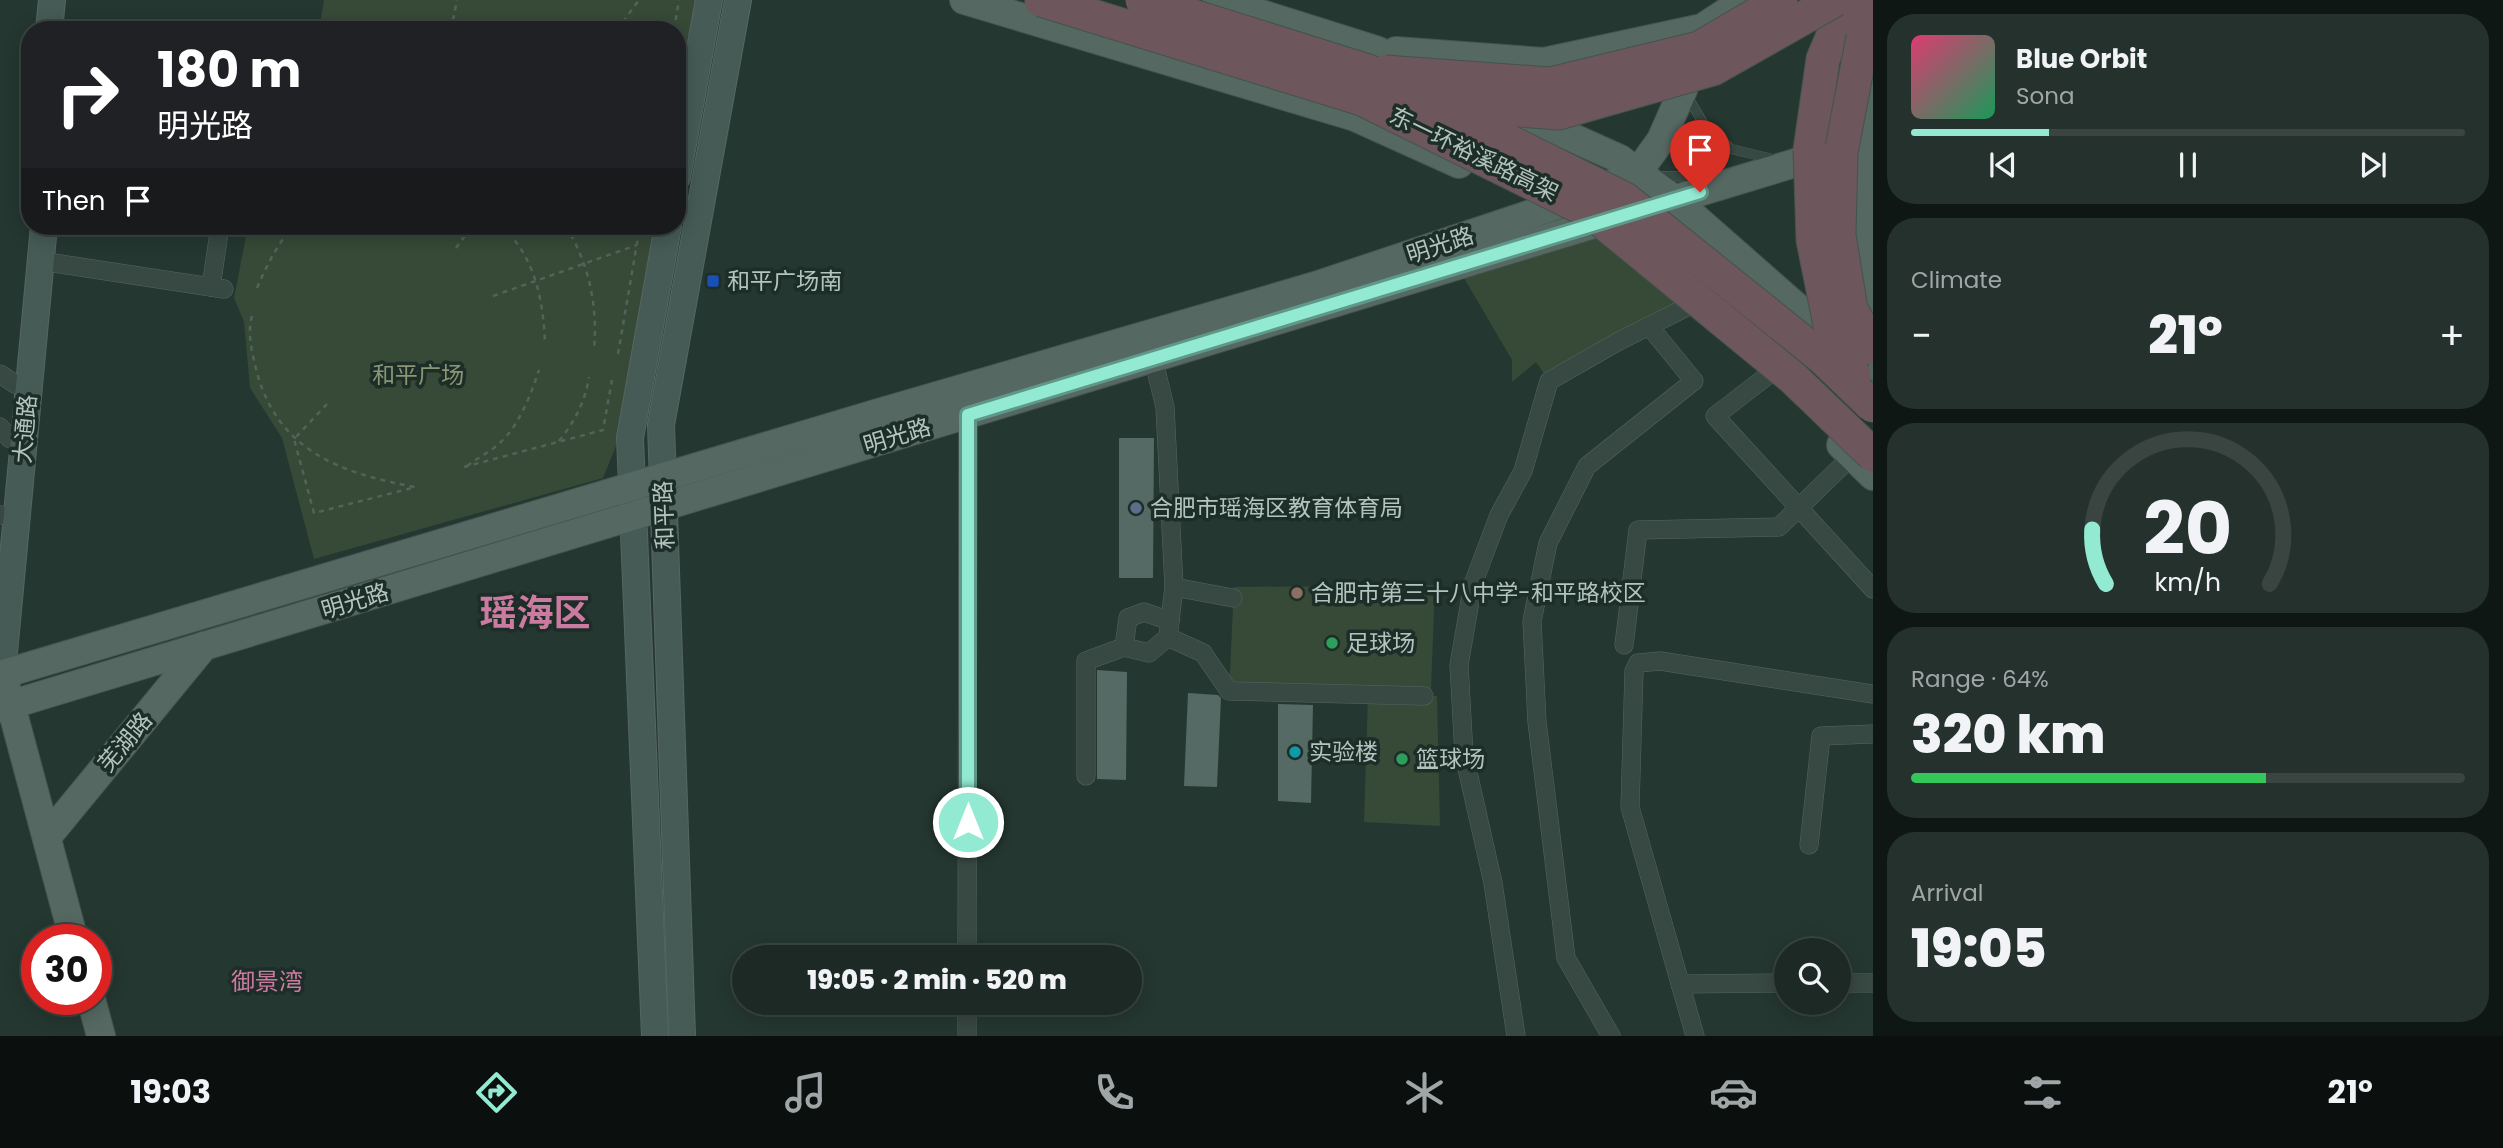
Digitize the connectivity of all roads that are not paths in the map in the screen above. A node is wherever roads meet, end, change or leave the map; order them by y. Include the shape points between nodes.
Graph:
1 (52, 0) edge
2 (65, 0) edge
3 (709, 0) edge
4 (738, 0) edge
5 (964, 0) edge
6 (1041, 0) edge
7 (1142, 0) edge
8 (1217, 0) edge
9 (1745, 0) edge
10 (1781, 0) edge
11 (1835, 0) edge
12 (1848, 0) edge
13 (1873, 12) edge
14 (50, 21) edge
15 (63, 21) edge
16 (1702, 28) junction
17 (1369, 73) junction
18 (1873, 83) edge
19 (1683, 90) junction
20 (686, 127) edge
21 (1869, 132) edge
22 (1795, 164) junction
23 (1637, 175) junction
24 (1497, 176) dead end
25 (1536, 176) dead end
26 (1550, 176) dead end
27 (1750, 177) junction
28 (1675, 200) junction
29 (1553, 207) junction
30 (1586, 226) junction
31 (29, 235) edge
32 (43, 235) edge
33 (220, 235) edge
34 (666, 235) edge
35 (41, 261) junction
36 (1685, 308) junction
37 (1650, 326) junction
38 (1873, 348) edge
39 (1153, 358) junction
40 (1873, 374) edge
41 (1767, 376) junction
42 (8, 379) edge
43 (1873, 406) edge
44 (1873, 413) edge
45 (968, 415) junction
46 (5, 433) edge
47 (1863, 455) edge
48 (1873, 476) edge
49 (663, 478) junction
50 (632, 487) junction
51 (664, 507) junction
52 (1799, 508) junction
53 (1, 515) edge
54 (633, 516) junction
55 (0, 545) edge
56 (1174, 586) junction
57 (1873, 589) edge
58 (1233, 597) dead end
59 (1169, 629) junction
60 (1624, 645) dead end
61 (204, 646) junction
62 (1124, 647) junction
63 (1, 674) edge
64 (1873, 694) edge
65 (1424, 696) dead end
66 (4, 714) edge
67 (1873, 734) edge
68 (1086, 776) dead end
69 (47, 837) junction
70 (1809, 845) dead end
71 (52, 924) edge
72 (70, 924) edge
73 (967, 945) edge
74 (1774, 983) edge
75 (1851, 983) edge
76 (1873, 983) edge
77 (1680, 984) junction
78 (75, 1015) edge
79 (95, 1015) edge
80 (967, 1015) edge
81 (81, 1036) edge
82 (101, 1036) edge
83 (655, 1036) edge
84 (682, 1036) edge
85 (967, 1036) edge
86 (1516, 1036) edge
87 (1611, 1036) edge
88 (1695, 1036) edge

1 - 14 main road
2 - 15 main road
3 - 20 main road
4 - 49 main road, 和平路 via 662,425
5 - 29 main road via 1355,117
6 - 17 highway, 东一环裕溪路高架, bridge
7 - 17 highway, 东一环裕溪路高架, bridge
8 - 17 main road
9 - 16 main road
10 - 17 highway, bridge via 1699,48 1550,84
11 - 17 highway, bridge via 1713,69 1559,113
12 - 44 highway, bridge via 1821,72 1810,150 1814,240 1832,335
13 - 38 highway, bridge via 1863,37 1841,153 1839,235 1851,309
16 - 17 main road via 1544,62
16 - 19 main road
17 - 23 main road via 1620,159
17 - 43 highway, 东一环裕溪路高架, bridge via 1625,199 1823,358
17 - 47 highway, 东一环裕溪路高架, bridge via 1592,213 1793,378
18 - 21 main road
19 - 22 lane via 1705,126 1731,149
19 - 23 main road via 1661,140
21 - 22 main road, 明光路
21 - 40 main road via 1861,228 1871,293
22 - 27 main road, 明光路
23 - 26 lane
23 - 27 lane
23 - 28 main road
23 - 29 main road, 明光路
24 - 25 lane
27 - 28 main road, 明光路
28 - 30 main road, 明光路
28 - 40 main road
29 - 30 main road
29 - 49 main road, 明光路 via 1315,286
30 - 36 main road
30 - 39 main road, 明光路
31 - 42 main road, 大通路
32 - 35 main road, 大通路
33 - 35 street via 218,288
34 - 50 main road, 和平路 via 630,439
35 - 63 main road, 大通路
36 - 37 street
36 - 41 main road
37 - 86 street via 1549,382 1523,471 1499,515 1473,584 1458,665 1464,755 1493,883
37 - 87 street via 1694,382 1587,466 1548,542 1532,621 1537,722 1566,958
39 - 45 main road, 明光路
39 - 56 street via 1165,407
41 - 47 main road
41 - 52 street via 1715,416
42 - 46 main road, 大通路
45 - 51 main road, 明光路
45 - 73 street
46 - 53 main road, 大通路
47 - 48 main road
47 - 52 street
49 - 50 main road, 明光路
49 - 51 main road, 和平路
50 - 54 main road, 和平路
50 - 63 main road, 明光路
51 - 54 main road, 明光路
51 - 84 main road, 和平路
52 - 57 street
52 - 60 street via 1779,527 1638,530
53 - 55 main road, 大通路
54 - 61 main road, 明光路
54 - 83 main road, 和平路
56 - 58 street
56 - 59 street
59 - 62 street via 1149,653
59 - 62 street via 1144,612 1128,618
59 - 65 street via 1203,653 1229,691
61 - 66 main road, 明光路
61 - 69 main road, 芜湖路
62 - 68 street via 1086,661
63 - 66 main road
64 - 77 street via 1660,661 1638,663 1634,671 1630,807
66 - 69 main road
66 - 71 main road
67 - 70 street via 1821,736
69 - 72 main road
74 - 77 street
75 - 76 street
77 - 88 street
78 - 81 main road
79 - 82 main road
80 - 85 street

